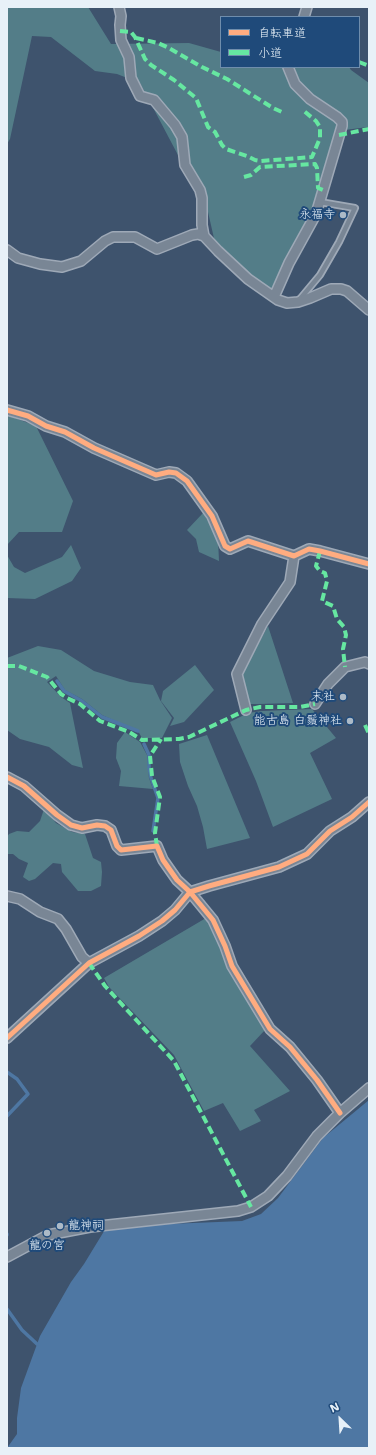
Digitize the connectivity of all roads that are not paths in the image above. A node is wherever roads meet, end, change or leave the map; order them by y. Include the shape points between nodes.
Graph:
1 (119, 7) edge
2 (288, 68) edge
3 (319, 202) junction
4 (204, 236) junction
5 (7, 250) edge
6 (274, 297) junction
7 (298, 302) junction
8 (369, 310) edge
9 (7, 410) edge
10 (294, 556) junction
11 (369, 564) edge
12 (369, 664) edge
13 (315, 704) dead end
14 (246, 710) dead end
15 (7, 777) edge
16 (369, 802) edge
17 (190, 892) junction
18 (7, 896) edge
19 (89, 963) junction
20 (7, 1038) edge
21 (369, 1088) edge
22 (340, 1113) junction
23 (7, 1257) edge

1 - 4 street via 121,40 129,57 131,78 140,96 154,100 176,125 182,137 184,165 200,190 202,198
2 - 3 street via 295,84 342,122
3 - 6 street via 316,214
3 - 7 lane via 355,208 320,275
4 - 5 street via 192,235 157,248 135,238 113,237 81,261 62,267 18,258
4 - 6 street via 248,279
6 - 7 street via 287,303
7 - 8 street via 331,289 341,289
9 - 10 street via 65,432 94,448 156,475 176,473 187,482 212,516 225,546 230,549 248,540
10 - 11 street via 309,549
10 - 14 street via 290,582 262,624 237,674
12 - 13 street via 365,662 345,667 328,684
15 - 17 street via 24,786 71,825 82,828 105,826 111,830 121,850 156,846 177,880
16 - 17 street via 330,831 307,854 279,867
17 - 19 street via 162,921
17 - 22 street via 213,920 232,966 270,1030 299,1058
18 - 19 street via 20,899 40,912 58,919 82,957
19 - 20 street
21 - 22 street
22 - 23 street via 316,1136 287,1176 268,1196 251,1207 238,1211 90,1227 48,1235

